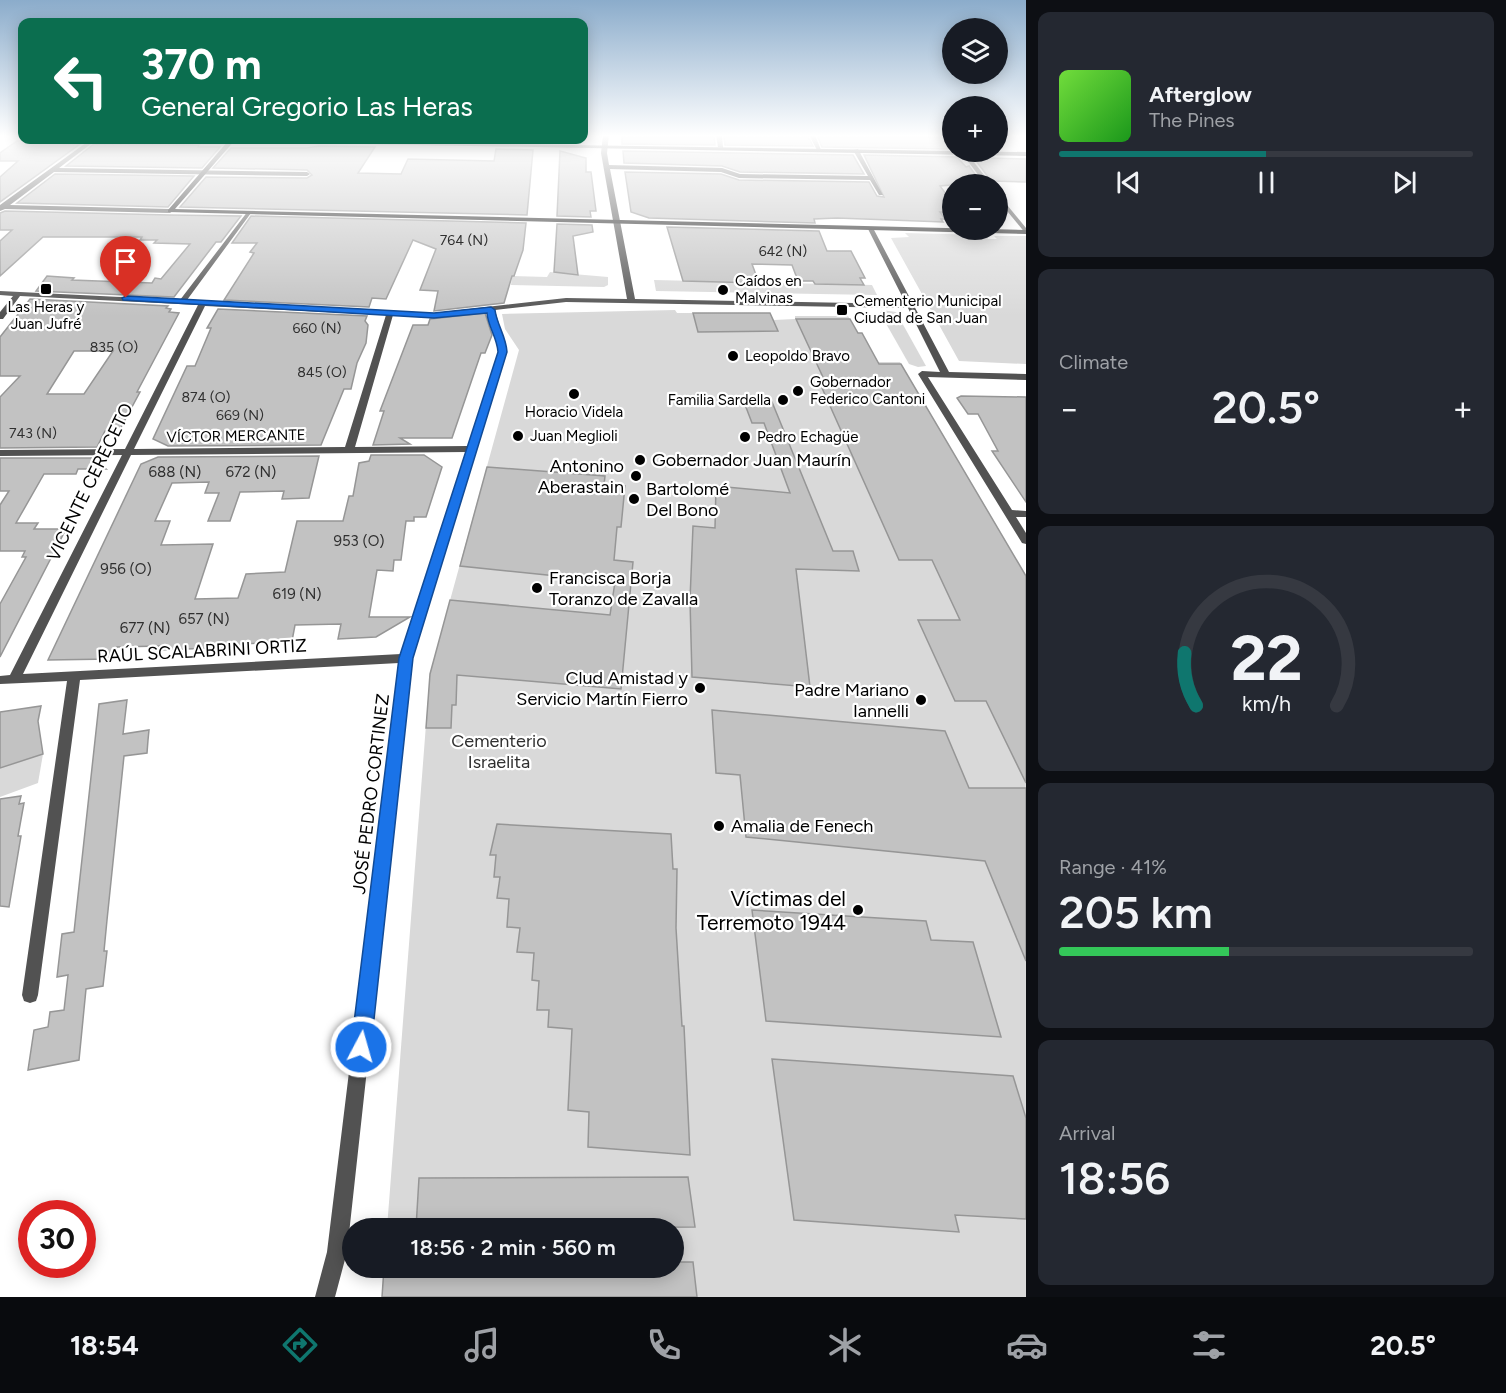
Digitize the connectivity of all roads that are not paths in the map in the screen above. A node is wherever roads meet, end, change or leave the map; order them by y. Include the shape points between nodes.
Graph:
1 (17, 196) edge
2 (184, 196) edge
3 (612, 196) edge
4 (1, 208) edge
5 (1008, 209) edge
6 (170, 212) junction
7 (248, 213) junction
8 (617, 222) junction
9 (871, 229) junction
10 (1026, 232) edge
11 (0, 293) edge
12 (18, 294) junction
13 (630, 300) junction
14 (183, 301) junction
15 (203, 302) junction
16 (911, 306) junction
17 (491, 310) junction
18 (390, 313) junction
19 (0, 317) edge
20 (946, 375) junction
21 (1026, 377) edge
22 (471, 449) junction
23 (349, 450) junction
24 (127, 452) junction
25 (0, 453) edge
26 (1008, 513) junction
27 (1026, 514) edge
28 (1026, 541) edge
29 (406, 658) junction
30 (74, 676) junction
31 (14, 679) junction
32 (0, 680) edge
33 (30, 995) dead end
34 (325, 1297) edge

1 - 4 street
2 - 6 main road
3 - 8 street
4 - 6 street
5 - 10 street
6 - 7 main road
7 - 8 main road
7 - 14 street
8 - 9 main road
8 - 13 street
9 - 10 main road
9 - 16 street
11 - 12 street
12 - 14 street
12 - 19 street
13 - 16 street
13 - 17 street via 566,300
14 - 15 street
15 - 18 street
15 - 24 street, VICENTE CERECETO
16 - 20 street
17 - 18 street via 434,315
17 - 22 street, JOSÉ PEDRO CORTINEZ via 503,352
18 - 23 street
20 - 21 street
20 - 26 street via 922,374
22 - 23 street, VÍCTOR MERCANTE
22 - 29 street, JOSÉ PEDRO CORTINEZ
23 - 24 street, VÍCTOR MERCANTE
24 - 25 street, VÍCTOR MERCANTE
24 - 31 street, VICENTE CERECETO
26 - 27 street
26 - 28 street
29 - 30 street, RAÚL SCALABRINI ORTIZ
29 - 34 street, JOSÉ PEDRO CORTINEZ via 337,1252
30 - 31 street, RAÚL SCALABRINI ORTIZ
30 - 33 street
31 - 32 street, RAÚL SCALABRINI ORTIZ

